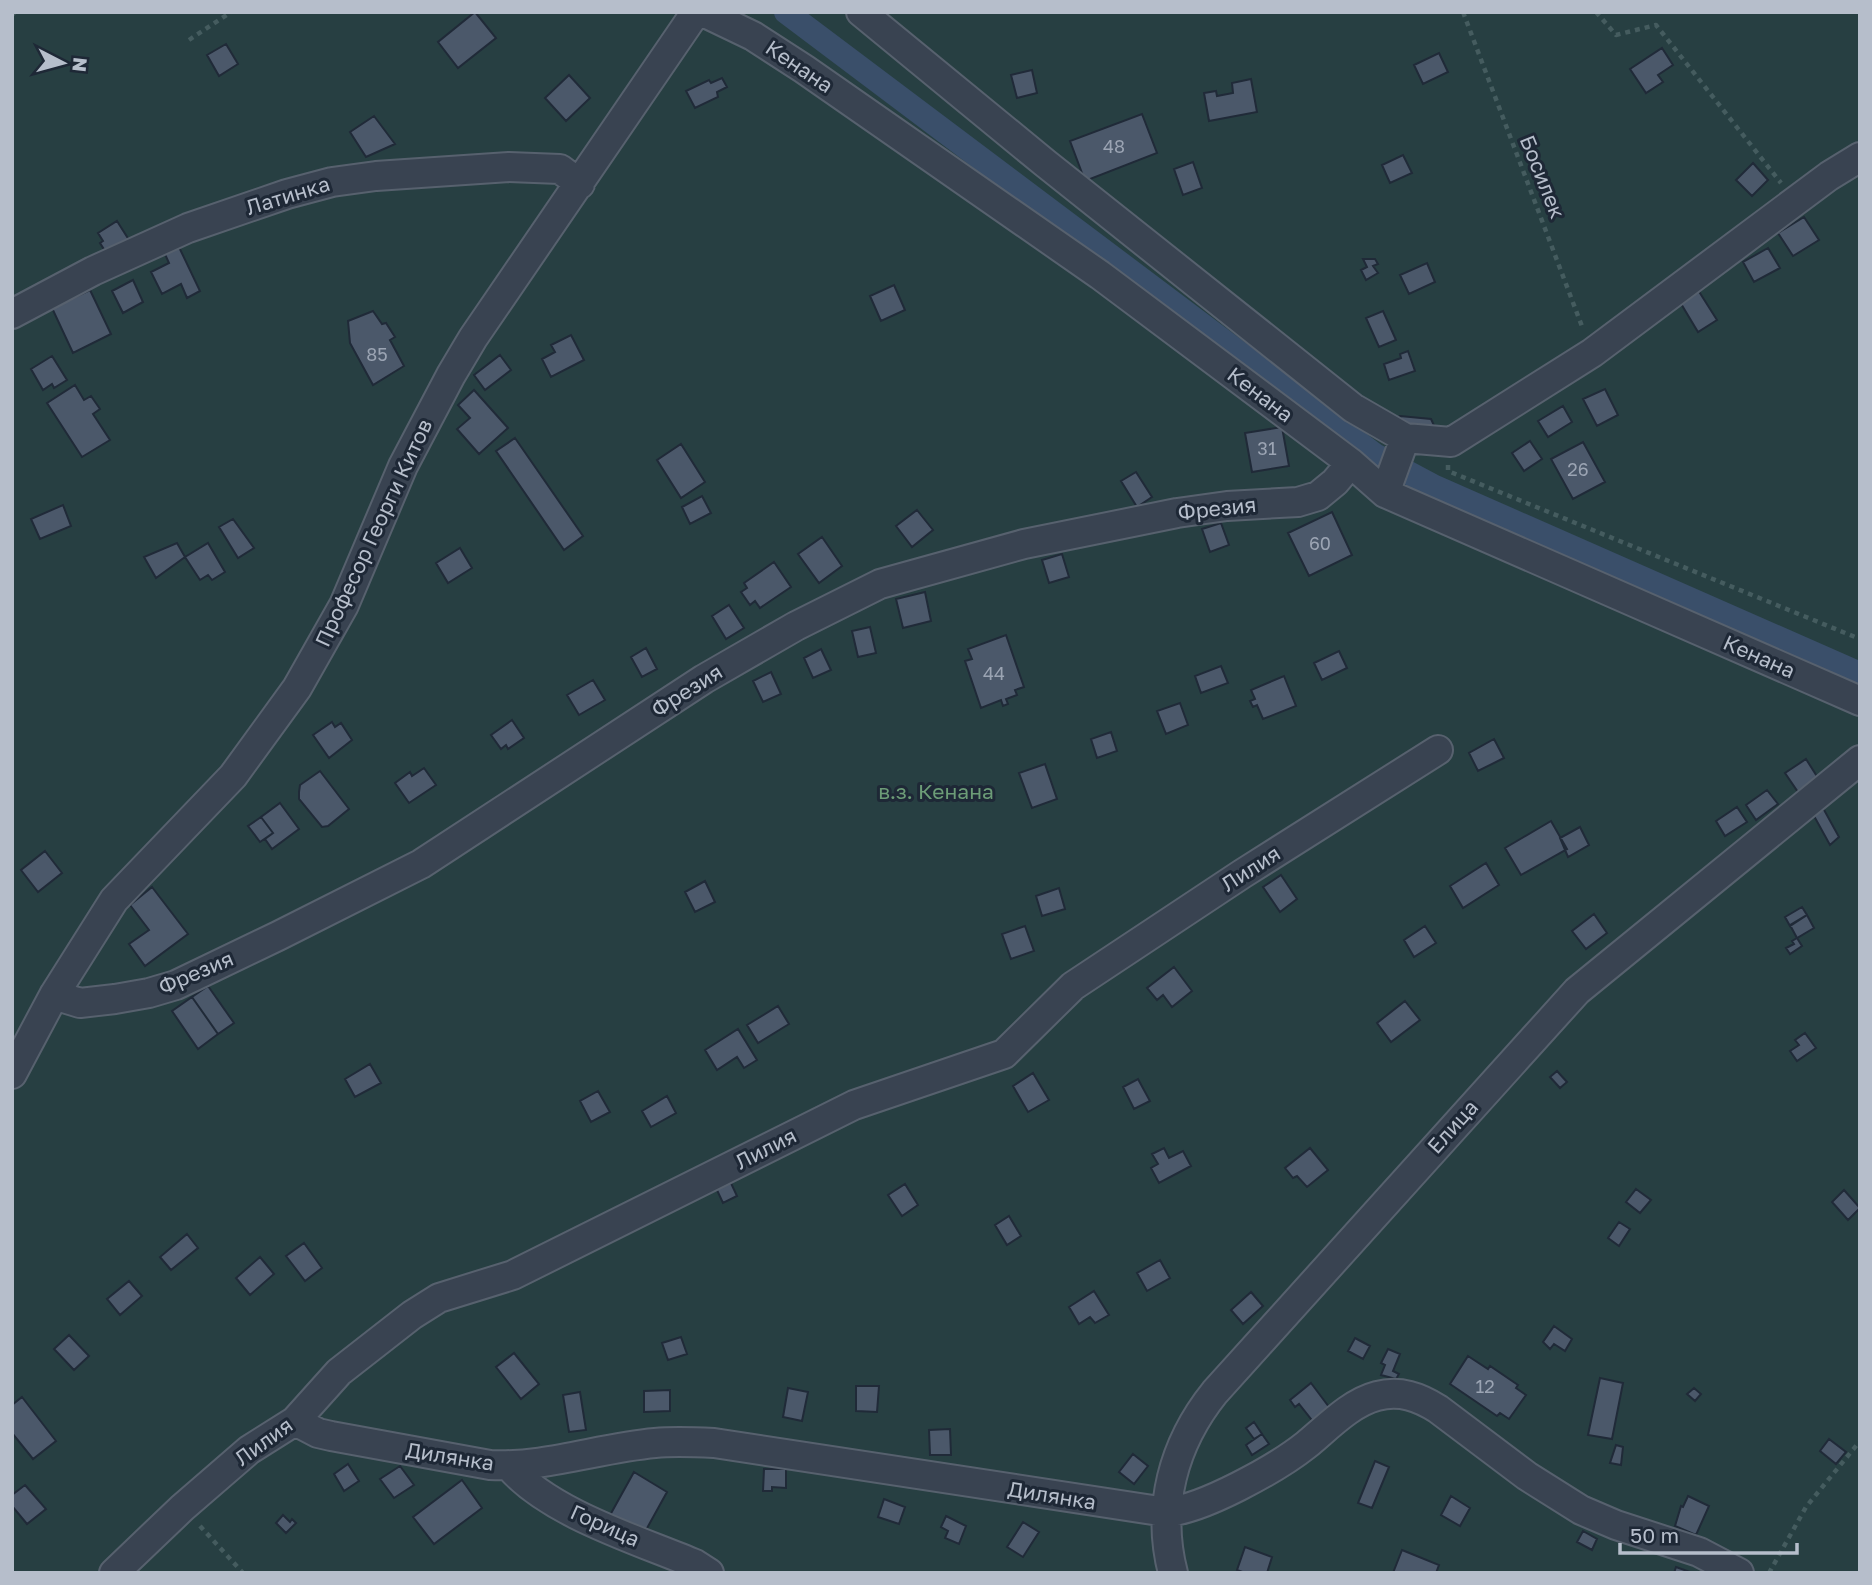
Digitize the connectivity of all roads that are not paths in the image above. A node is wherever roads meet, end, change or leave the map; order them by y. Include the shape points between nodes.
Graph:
1 (696, 12) edge
2 (703, 12) edge
3 (861, 12) edge
4 (1860, 157) edge
5 (580, 184) junction
6 (12, 314) edge
7 (1405, 438) junction
8 (1351, 463) junction
9 (1385, 493) junction
10 (1860, 701) edge
11 (1438, 750) dead end
12 (1860, 760) edge
13 (54, 995) junction
14 (12, 1074) edge
15 (295, 1421) junction
16 (509, 1466) junction
17 (1166, 1512) junction
18 (114, 1573) edge
19 (709, 1573) edge
20 (1173, 1573) edge
21 (1739, 1573) edge

1 - 5 street, Професор Георги Китов
2 - 8 street, Кенана via 753,36 804,69 1066,251
3 - 7 street via 1353,408
4 - 7 street via 1592,353 1451,442
5 - 6 street, Латинка via 561,169 509,167 331,182 188,228
5 - 13 street, Професор Георги Китов via 451,375 403,466 344,605 297,688 233,776 114,900
7 - 9 street
8 - 9 street, Кенана
8 - 13 street, Фрезия via 1318,496 1298,502 1177,513 1024,544 880,584 704,679 421,864 278,936 176,985 149,993 80,1003
9 - 10 street, Кенана
11 - 15 street, Лилия via 1073,986 1004,1054 854,1105 525,1269 439,1298 348,1365
12 - 17 street, Елица via 1562,1005 1202,1409 1175,1461
13 - 14 street, Професор Георги Китов
15 - 16 street, Дилянка via 331,1436
15 - 18 street, Лилия via 249,1450
16 - 17 street, Дилянка via 656,1443 714,1443
16 - 19 street, Горица via 521,1481 553,1503
17 - 20 street, Елица
17 - 21 street, Дилянка via 1193,1508 1275,1465 1364,1401 1407,1395 1427,1401 1581,1510 1699,1552

